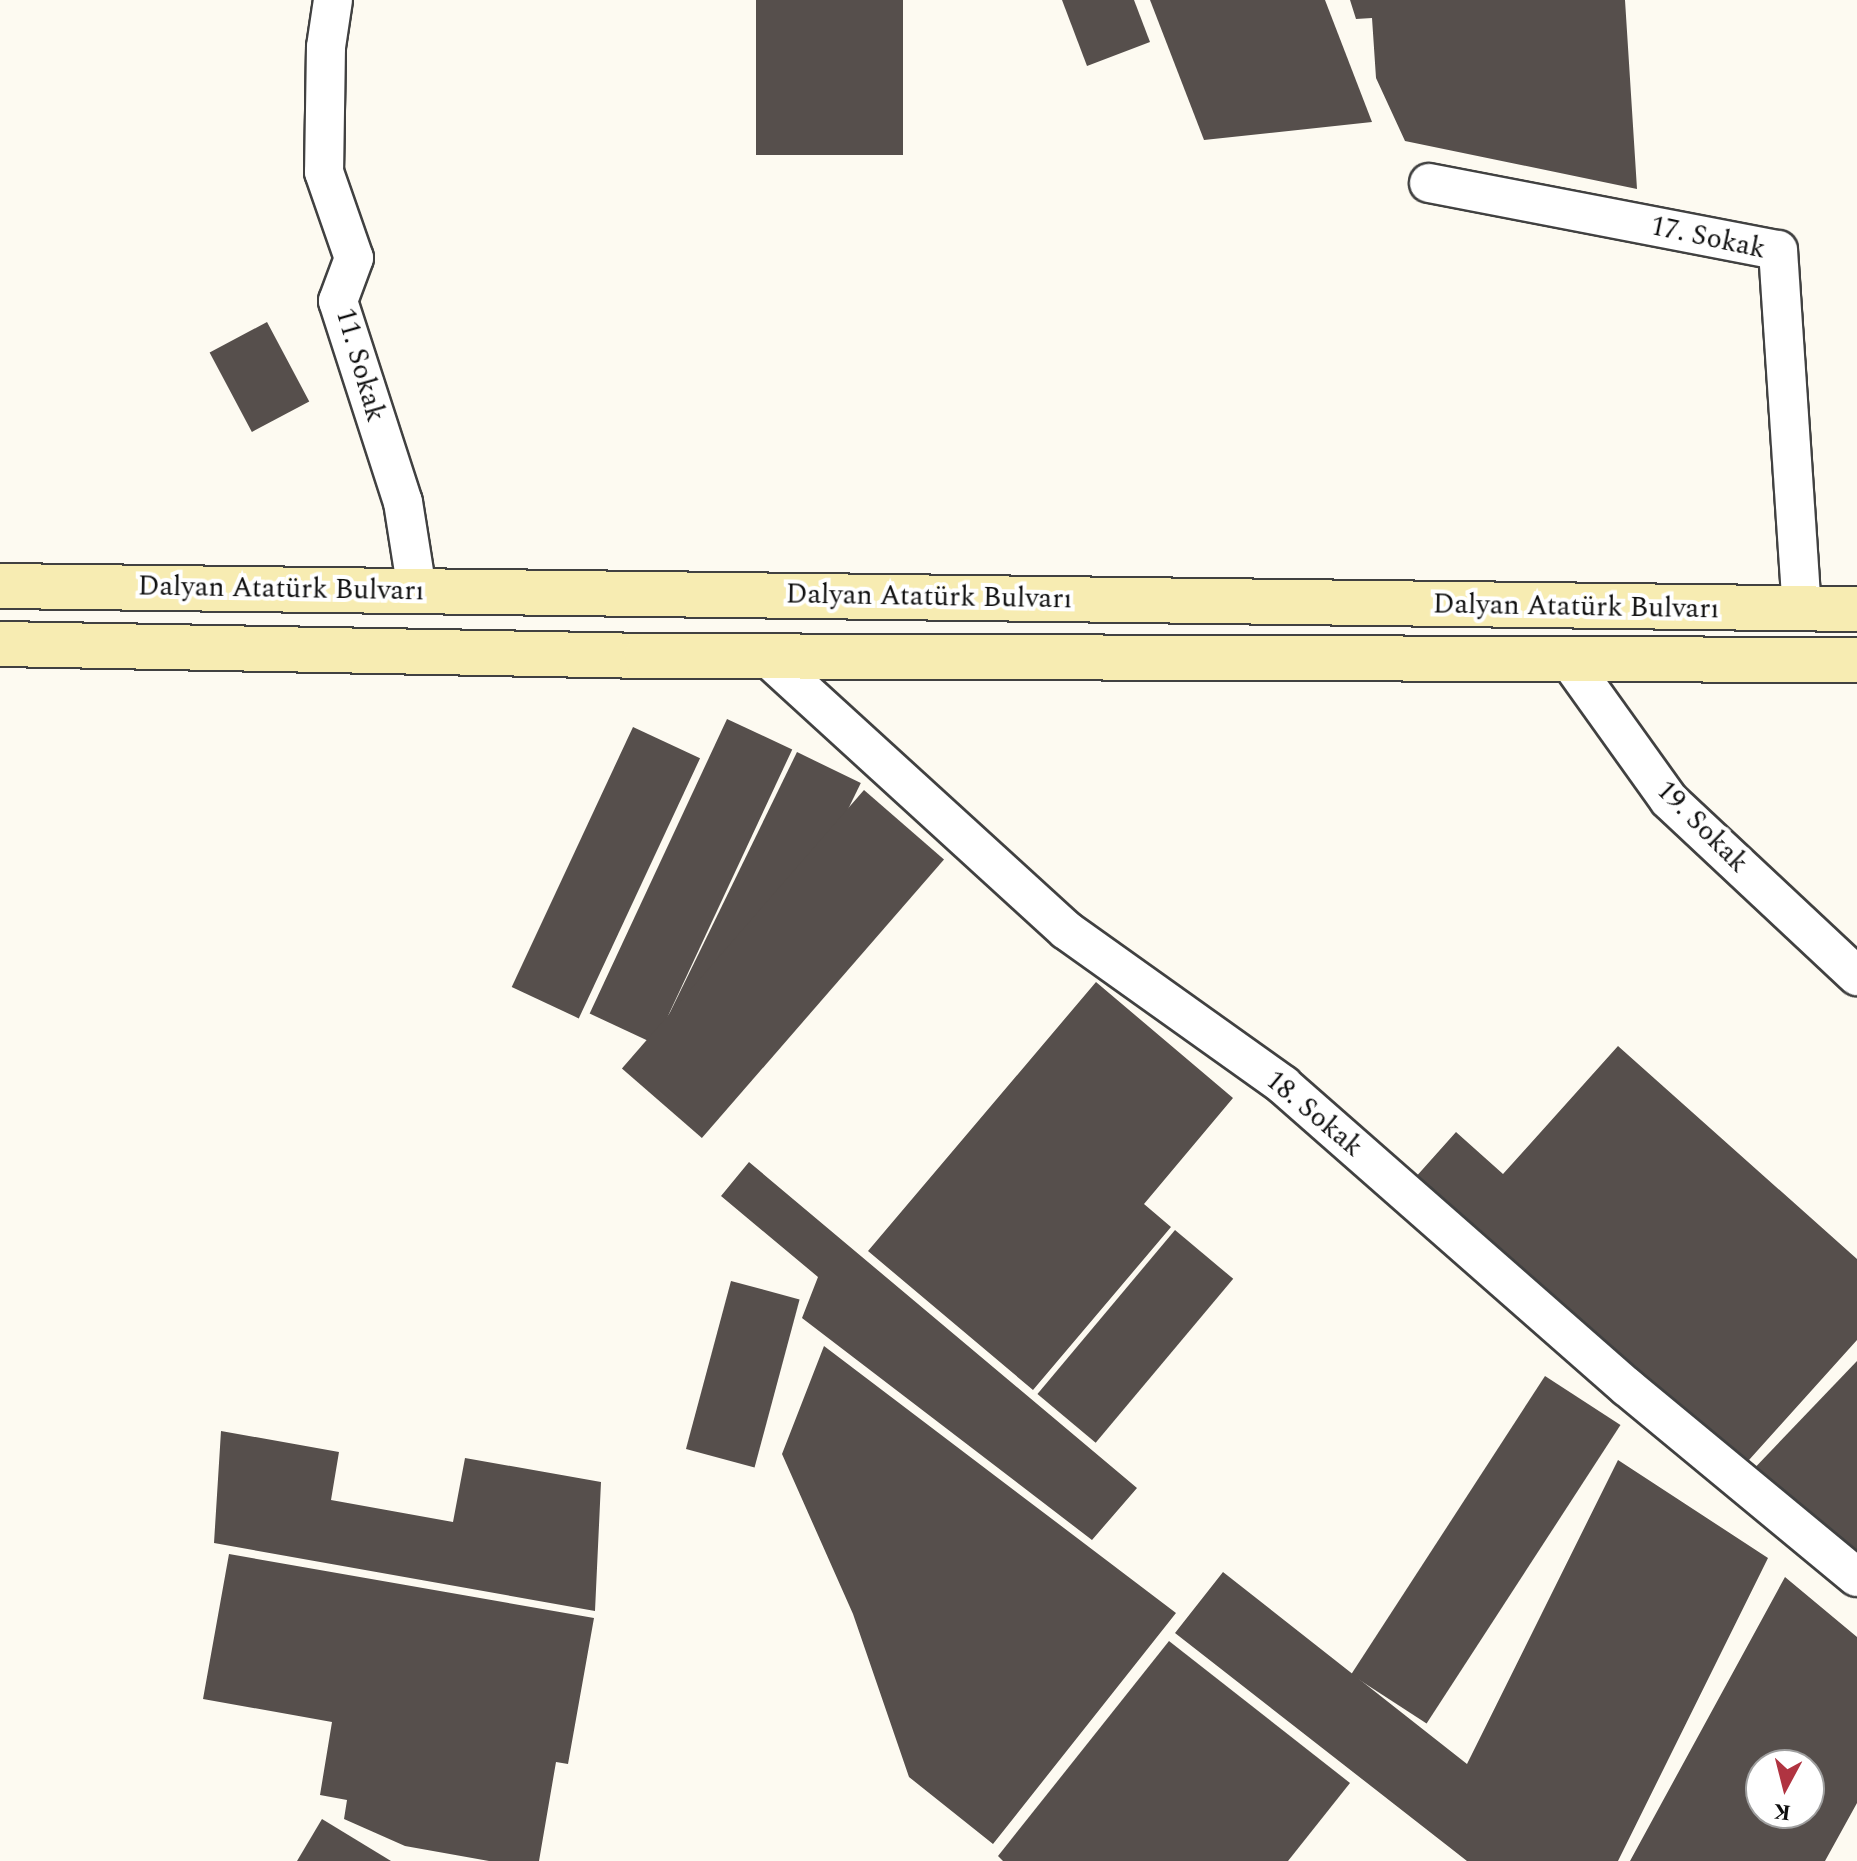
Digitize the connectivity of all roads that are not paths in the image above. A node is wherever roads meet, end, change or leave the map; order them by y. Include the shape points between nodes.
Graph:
1 (333, 0) edge
2 (1429, 183) dead end
3 (0, 586) edge
4 (417, 590) junction
5 (1802, 609) junction
6 (1857, 609) edge
7 (0, 644) edge
8 (767, 657) junction
9 (1568, 659) junction
10 (1857, 660) edge
11 (1857, 976) edge
12 (1857, 1577) edge

1 - 4 street, 11. Sokak via 326,47 324,172 354,258 338,301 403,502
2 - 5 street, 17. Sokak via 1778,250
3 - 4 main road, Dalyan Atatürk Bulvarı
4 - 5 main road, Dalyan Atatürk Bulvarı
5 - 6 main road, Dalyan Atatürk Bulvarı
7 - 8 main road, Dalyan Atatürk Bulvarı
8 - 9 main road, Dalyan Atatürk Bulvarı
8 - 12 street, 18. Sokak via 1066,930 1283,1085 1627,1387
9 - 10 main road, Dalyan Atatürk Bulvarı
9 - 11 street, 19. Sokak via 1669,800

